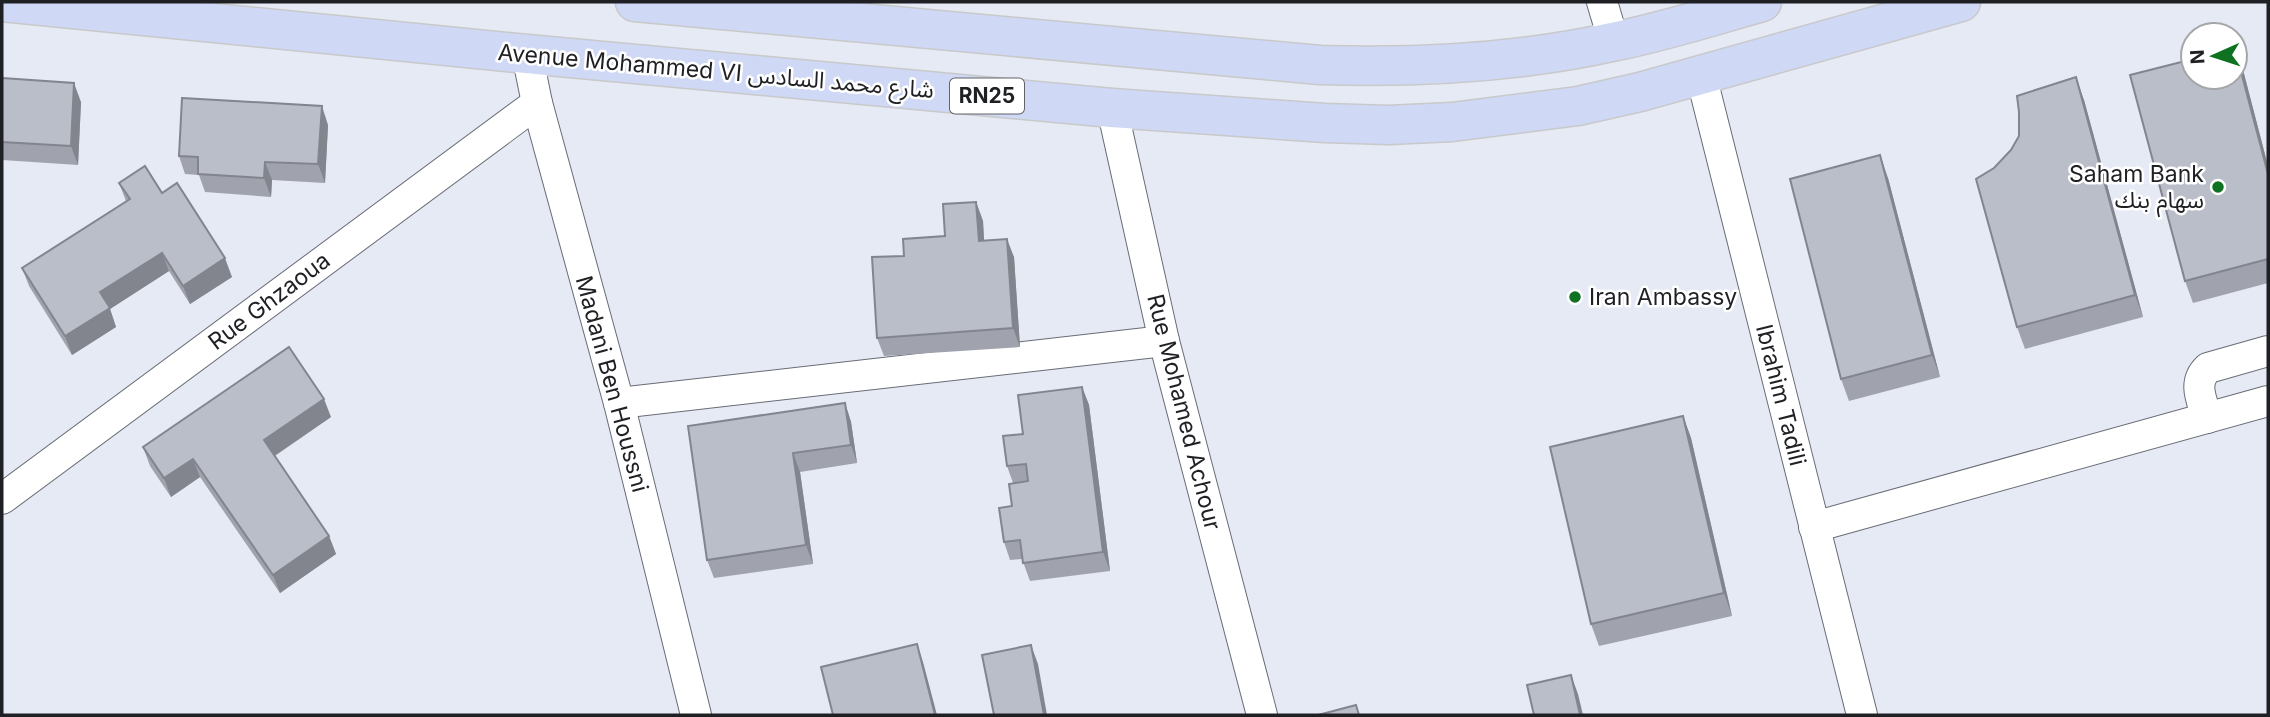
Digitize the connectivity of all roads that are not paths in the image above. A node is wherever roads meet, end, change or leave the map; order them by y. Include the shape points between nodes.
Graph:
1 (2, 2) edge
2 (635, 2) edge
3 (1602, 2) edge
4 (1762, 2) edge
5 (1961, 2) edge
6 (1614, 42) junction
7 (527, 54) junction
8 (1701, 75) junction
9 (537, 103) junction
10 (1112, 108) junction
11 (1164, 341) junction
12 (2268, 351) edge
13 (2268, 401) edge
14 (619, 402) junction
15 (2207, 418) junction
16 (2, 499) edge
17 (1814, 527) junction
18 (696, 715) edge
19 (1262, 715) edge
20 (1862, 715) edge

1 - 7 main road, Avenue Mohammed VI شارع محمد السادس / RN25
2 - 6 main road via 1320,65 1450,64
3 - 6 street
4 - 6 main road
5 - 8 main road, Avenue Mohammed VI شارع محمد السادس / RN25
7 - 9 street, Madani Ben Houssni
7 - 10 main road, Avenue Mohammed VI شارع محمد السادس / RN25
8 - 10 main road, Avenue Mohammed VI شارع محمد السادس / RN25 via 1578,106 1515,116 1389,125
8 - 17 street, Ibrahim Tadili
9 - 14 street, Madani Ben Houssni
9 - 16 street, Rue Ghzaoua
10 - 11 street, Rue Mohamed Achour
11 - 14 street
11 - 19 street, Rue Mohamed Achour
12 - 15 street via 2208,368 2202,374 2199,391
13 - 15 street
14 - 18 street, Madani Ben Houssni
15 - 17 street
17 - 20 street, Ibrahim Tadili

